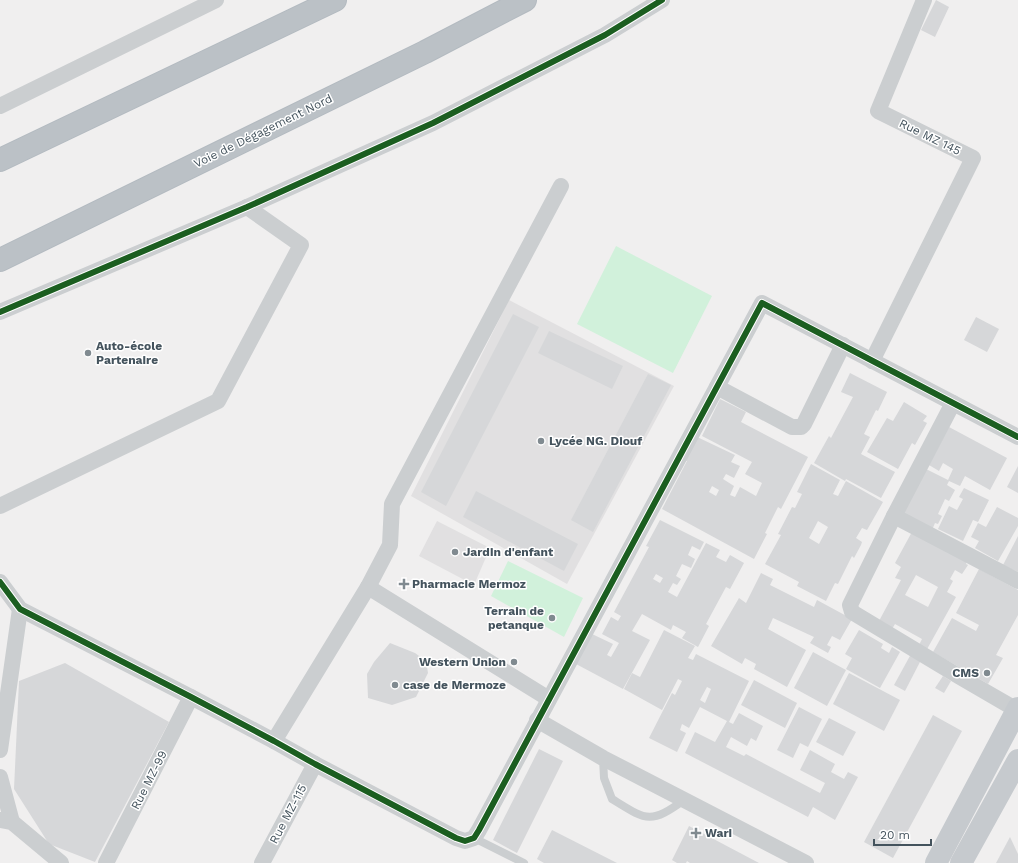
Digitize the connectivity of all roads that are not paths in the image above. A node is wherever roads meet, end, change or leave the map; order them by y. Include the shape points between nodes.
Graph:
1 (216, 0) edge
2 (335, 0) edge
3 (525, 0) edge
4 (662, 0) edge
5 (924, 0) edge
6 (0, 106) edge
7 (0, 160) edge
8 (561, 186) dead end
9 (247, 207) junction
10 (0, 260) edge
11 (0, 312) edge
12 (843, 345) junction
13 (872, 361) junction
14 (717, 387) junction
15 (953, 403) junction
16 (1018, 437) edge
17 (0, 506) edge
18 (894, 516) junction
19 (1018, 581) edge
20 (0, 582) edge
21 (368, 587) junction
22 (20, 609) junction
23 (191, 697) junction
24 (549, 699) junction
25 (1018, 709) edge
26 (538, 720) junction
27 (274, 741) junction
28 (0, 750) edge
29 (603, 758) junction
30 (1018, 760) edge
31 (314, 764) junction
32 (0, 777) edge
33 (685, 799) junction
34 (6, 821) edge
35 (474, 838) junction
36 (61, 863) edge
37 (106, 863) edge
38 (262, 863) edge
39 (524, 863) edge
40 (806, 863) edge
41 (936, 863) edge
42 (961, 863) edge

1 - 6 street
2 - 7 highway
3 - 10 highway, Voie de Dégagement Nord via 425,52
4 - 9 street via 605,35 433,123
5 - 13 street, Rue MZ 145 via 878,111 973,158
8 - 21 street via 392,504 390,545
9 - 11 street
9 - 17 street via 301,245 218,401
12 - 13 street
12 - 14 street via 801,427 792,427
12 - 14 street via 762,303
13 - 15 street
14 - 24 street
15 - 16 street
15 - 18 street
18 - 19 street
18 - 25 street via 850,605 850,610
20 - 22 street
21 - 24 street
21 - 27 street
22 - 23 street
22 - 28 street
23 - 27 street
23 - 37 street, Rue MZ-99
24 - 26 street
25 - 41 main road
26 - 29 street
26 - 35 street
27 - 31 street
29 - 33 street
29 - 33 lane via 604,778 612,799 640,816 654,817 667,812
30 - 42 main road
31 - 35 street via 456,838 465,841
31 - 38 street, Rue MZ-115
32 - 34 street
33 - 40 street
34 - 36 street
35 - 39 lane

